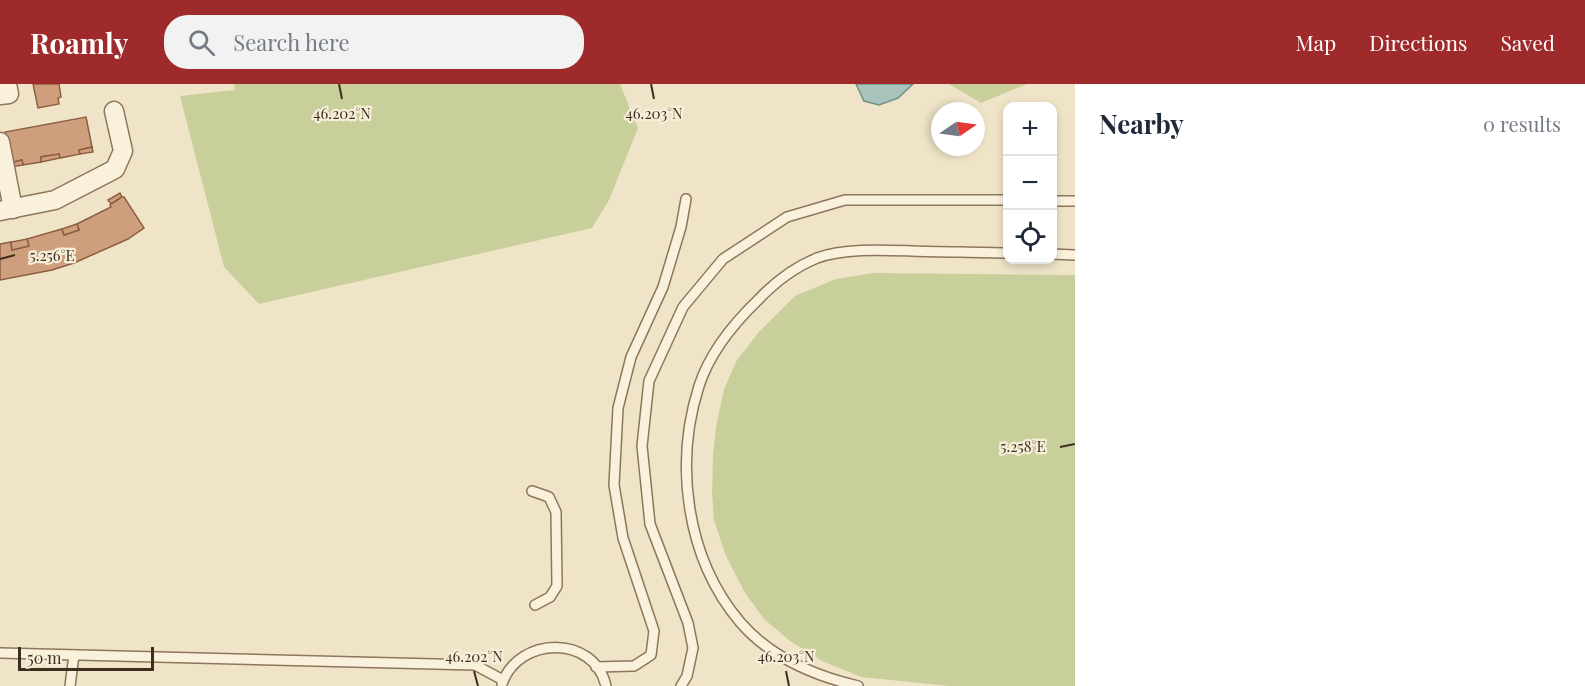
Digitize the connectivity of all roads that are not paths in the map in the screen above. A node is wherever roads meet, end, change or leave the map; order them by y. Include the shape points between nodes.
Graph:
1 (7, 84) edge
2 (0, 95) edge
3 (114, 111) dead end
4 (0, 142) edge
5 (686, 199) dead end
6 (1003, 200) edge
7 (1057, 201) edge
8 (1075, 201) edge
9 (7, 210) edge
10 (1003, 253) edge
11 (1057, 254) edge
12 (1075, 255) edge
13 (532, 491) dead end
14 (535, 605) dead end
15 (0, 653) edge
16 (74, 655) junction
17 (597, 667) junction
18 (502, 683) edge
19 (70, 686) edge
20 (606, 686) edge
21 (681, 686) edge
22 (858, 686) edge

1 - 2 street via 9,93
3 - 9 street via 123,151 115,169 55,200
4 - 9 street
5 - 17 lane via 663,287 631,357 618,408 614,485 623,538 654,631 651,655 634,666
6 - 21 lane via 845,200 788,217 723,259 683,307 649,381 642,446 650,524 688,623 693,648
7 - 8 lane
10 - 22 lane via 884,250 818,258 788,274 736,321 700,385 688,450 688,488 703,563 741,623 767,646 799,666
11 - 12 lane
13 - 14 lane via 549,497 556,512 557,586 550,597
15 - 16 lane
16 - 18 lane via 475,665
16 - 19 lane
17 - 18 lane via 582,654 565,647 546,647 528,652 513,664
17 - 20 lane

